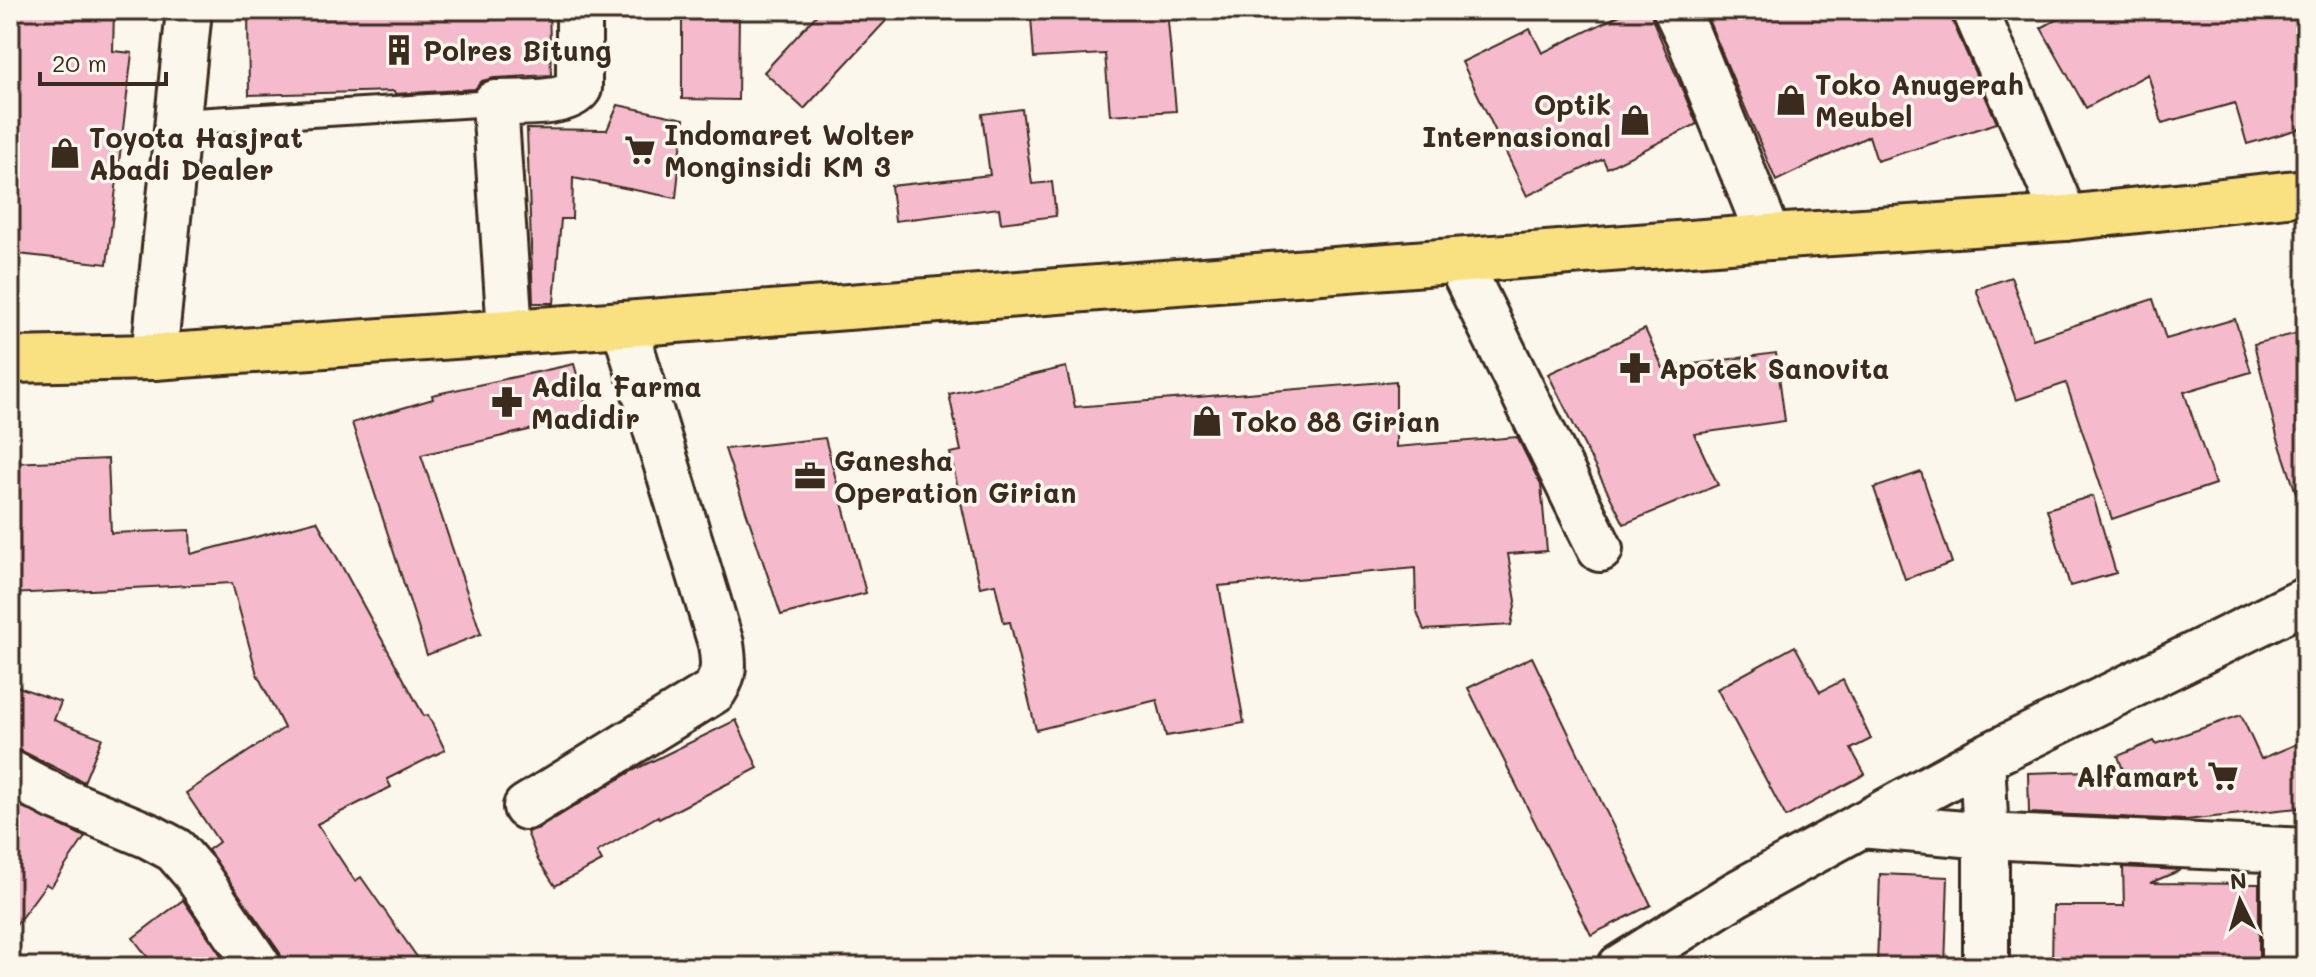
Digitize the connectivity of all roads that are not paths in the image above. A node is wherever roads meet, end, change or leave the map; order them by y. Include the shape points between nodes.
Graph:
1 (189, 10) edge
2 (579, 10) edge
3 (1676, 10) edge
4 (1975, 10) edge
5 (495, 103) junction
6 (178, 122) junction
7 (2306, 192) edge
8 (2065, 218) junction
9 (1769, 237) junction
10 (1459, 262) junction
11 (624, 324) junction
12 (510, 332) junction
13 (154, 357) junction
14 (10, 360) edge
15 (1600, 549) dead end
16 (2306, 600) edge
17 (1982, 759) junction
18 (10, 773) edge
19 (526, 807) dead end
20 (1861, 825) junction
21 (1986, 836) junction
22 (2295, 851) edge
23 (259, 967) edge
24 (1620, 967) edge
25 (1986, 967) edge
26 (2284, 967) edge

1 - 6 street
2 - 5 street via 576,93 566,99
3 - 9 street
4 - 8 street
5 - 6 lane
5 - 12 street
6 - 13 street
7 - 8 highway
8 - 9 highway
9 - 10 highway
10 - 11 highway
10 - 15 street
11 - 12 highway
11 - 19 street via 725,667 714,691
12 - 13 highway
13 - 14 highway
16 - 17 street
17 - 20 street
17 - 21 street
18 - 23 street via 175,850
20 - 21 street
20 - 24 street via 1736,894
21 - 22 street
21 - 25 street
22 - 26 street

